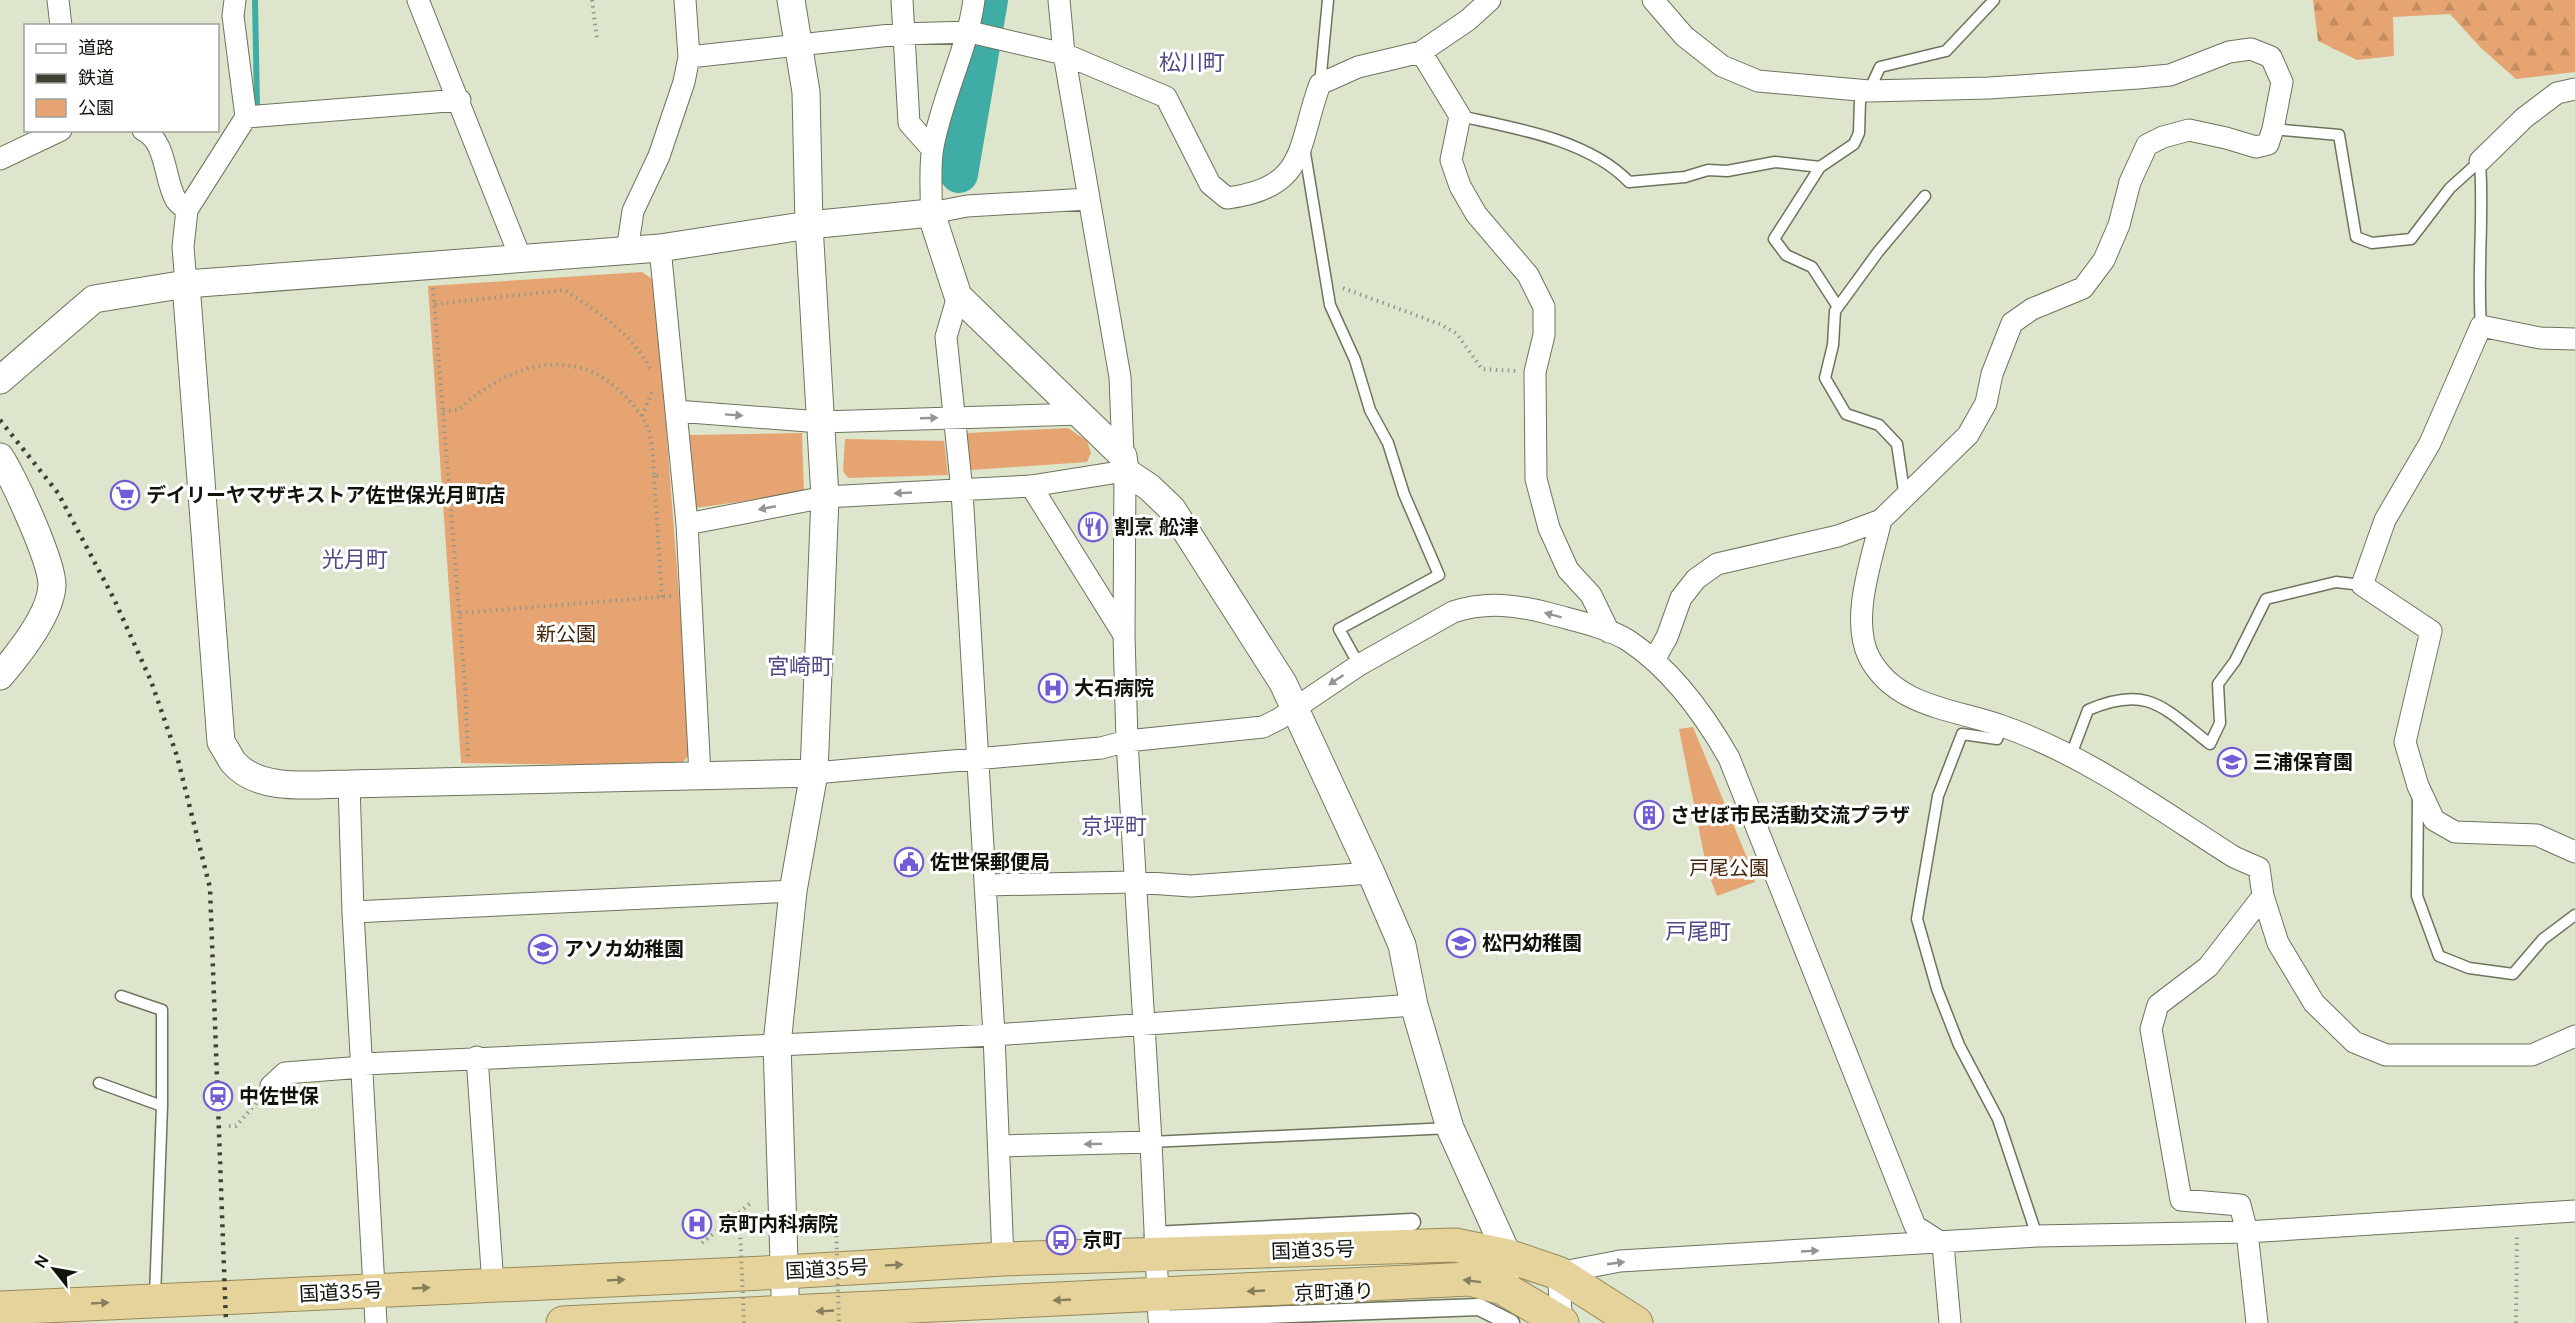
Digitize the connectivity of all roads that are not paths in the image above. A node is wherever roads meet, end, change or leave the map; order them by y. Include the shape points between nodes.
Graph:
1 (58, 0) edge
2 (235, 0) edge
3 (418, 0) edge
4 (685, 0) edge
5 (791, 0) edge
6 (902, 0) edge
7 (974, 0) edge
8 (1059, 0) edge
9 (1328, 0) edge
10 (1653, 0) edge
11 (1994, 0) edge
12 (1485, 1) edge
13 (61, 24) edge
14 (970, 32) junction
15 (905, 34) junction
16 (798, 45) junction
17 (1421, 52) junction
18 (1064, 54) junction
19 (689, 57) junction
20 (1320, 84) junction
21 (2575, 89) edge
22 (1869, 91) junction
23 (459, 100) junction
24 (1460, 116) junction
25 (246, 117) junction
26 (2273, 129) junction
27 (57, 132) edge
28 (146, 132) edge
29 (1303, 140) junction
30 (932, 149) junction
31 (0, 159) edge
32 (2480, 161) junction
33 (1820, 167) junction
34 (1925, 195) dead end
35 (1088, 199) junction
36 (187, 210) junction
37 (931, 213) junction
38 (809, 225) junction
39 (660, 248) junction
40 (627, 251) junction
41 (521, 259) junction
42 (186, 284) junction
43 (958, 296) junction
44 (1838, 307) junction
45 (2481, 326) junction
46 (2575, 339) edge
47 (0, 380) edge
48 (676, 411) junction
49 (1080, 414) junction
50 (955, 418) junction
51 (821, 422) junction
52 (0, 457) edge
53 (1124, 464) junction
54 (1031, 486) junction
55 (962, 491) junction
56 (825, 497) junction
57 (1905, 498) junction
58 (1881, 520) junction
59 (687, 524) junction
60 (2362, 585) junction
61 (1609, 632) junction
62 (1124, 635) junction
63 (1654, 660) junction
64 (1359, 665) junction
65 (0, 676) edge
66 (1294, 708) junction
67 (2002, 726) junction
68 (1127, 741) junction
69 (2071, 755) junction
70 (978, 759) junction
71 (814, 772) junction
72 (700, 775) junction
73 (350, 784) junction
74 (2418, 786) junction
75 (2575, 852) edge
76 (1371, 873) junction
77 (1135, 882) junction
78 (985, 885) junction
79 (793, 891) junction
80 (2263, 896) junction
81 (353, 912) junction
82 (2575, 915) edge
83 (121, 996) dead end
84 (1414, 1005) junction
85 (1142, 1023) junction
86 (994, 1035) junction
87 (2575, 1036) edge
88 (777, 1044) junction
89 (477, 1057) junction
90 (363, 1065) junction
91 (99, 1083) dead end
92 (272, 1086) road end
93 (162, 1107) junction
94 (1450, 1128) junction
95 (1151, 1142) junction
96 (999, 1146) junction
97 (2575, 1211) edge
98 (1412, 1222) dead end
99 (2247, 1232) junction
100 (2037, 1236) junction
101 (1154, 1244) junction
102 (1943, 1244) junction
103 (1508, 1256) junction
104 (1003, 1259) junction
105 (784, 1272) junction
106 (1558, 1273) junction
107 (493, 1285) junction
108 (1503, 1288) junction
109 (375, 1290) junction
110 (155, 1300) junction
111 (0, 1308) edge
112 (1158, 1313) edge
113 (786, 1318) edge
114 (376, 1323) edge
115 (563, 1323) edge
116 (1511, 1323) edge
117 (1562, 1323) edge
118 (1636, 1323) edge
119 (1950, 1323) edge
120 (2257, 1323) edge

1 - 13 street
2 - 25 street via 233,16
3 - 23 street
4 - 19 street
5 - 16 street
6 - 15 street
7 - 14 street
8 - 18 street
9 - 20 lane
10 - 22 street via 1684,36 1722,66 1758,81
11 - 22 lane via 1946,51 1880,67
12 - 17 street via 1468,20
14 - 15 street
14 - 18 street
14 - 30 street
15 - 16 street
15 - 30 street via 909,123
16 - 19 street
16 - 38 street via 806,92
17 - 20 street via 1358,67
17 - 24 street
18 - 29 street via 1166,97 1210,184 1227,198 1261,193 1281,179 1295,163
18 - 35 street
19 - 40 street via 659,156 633,211
20 - 29 street
21 - 32 street via 2557,93 2540,105
22 - 26 street via 1989,88 2170,75 2229,52 2251,49 2271,57 2282,82
22 - 33 lane via 1860,100 1859,133 1854,144
23 - 25 street
23 - 41 street
24 - 33 lane via 1538,133 1583,152 1620,172 1629,182 1775,162
24 - 61 street via 1451,159 1460,186 1476,214 1528,275 1544,307 1544,335 1535,372 1536,479 1549,528 1568,570 1591,595
25 - 36 street
26 - 32 lane via 2339,135 2356,237 2372,243 2411,239 2450,188
26 - 57 street via 2268,144 2256,147 2189,130 2147,145 2104,260 2083,288 2032,309 2012,323 1992,374 1986,403 1968,435
27 - 31 street
28 - 36 street via 158,147 176,199
29 - 64 lane via 1330,305 1439,575 1339,629
30 - 37 street
32 - 45 lane
33 - 44 lane via 1774,239 1786,255 1812,267
34 - 44 lane
35 - 37 street via 967,206
35 - 53 street via 1120,377
36 - 42 street via 183,246
37 - 38 street
37 - 43 street
38 - 39 street
38 - 51 street
39 - 40 street
39 - 48 street via 665,381
40 - 41 street
41 - 42 street
42 - 47 street via 94,299
42 - 73 street via 221,742 234,763 273,783
43 - 49 street
43 - 50 street via 946,338
44 - 57 lane via 1825,378 1846,414 1879,425 1897,444
45 - 46 street via 2540,338
45 - 60 street via 2430,442 2385,520
48 -> 51 street
48 - 59 street
49 - 50 street
49 - 53 street
51 -> 50 street
50 - 55 street
51 - 56 street
52 - 65 street via 41,545 52,585 46,608
53 - 54 street
53 - 62 street
53 - 66 street via 1173,509 1283,682
54 - 55 street
54 - 62 street
55 -> 56 street
55 - 70 street
56 -> 59 street
56 - 71 street
57 - 58 street
58 - 63 street via 1838,536 1717,564 1696,579 1681,598
58 - 67 street via 1860,612 1868,656 1887,682 1925,705
59 - 72 street
60 - 69 lane via 2336,582 2266,599 2235,661 2218,684 2220,723 2210,744 2155,701 2113,699 2088,710
60 - 74 street via 2431,631 2405,742
61 - 63 street
61 -> 64 street via 1538,610 1491,604 1453,612
62 - 68 street
63 - 102 street via 1708,722 1728,758 1915,1226
64 -> 66 street
66 - 68 street via 1263,727
66 - 76 street
67 - 69 street
67 - 100 lane via 1997,739 1962,734 1938,796 1917,919 1937,989 1959,1045 1998,1119
68 - 70 street via 1101,748
68 - 77 street
69 - 80 street via 2234,857 2259,868
70 - 71 street
70 - 78 street
71 - 72 street
71 - 79 street
72 - 73 street
73 - 81 street
74 - 75 street via 2434,820 2455,832 2537,835
74 - 82 lane via 2416,896 2439,956 2469,968 2513,974 2543,939
76 - 77 street via 1191,886
76 - 84 street via 1402,945
77 - 78 street
77 - 85 street
78 - 86 street
79 - 81 street
79 - 88 street
80 - 87 street via 2278,943 2314,1003 2354,1042 2386,1055 2532,1055
80 - 99 street via 2208,967 2158,1005 2151,1029 2181,1200 2240,1205
81 - 90 street
83 - 93 lane via 162,1010
84 - 85 street
84 - 94 street
85 - 86 street
85 - 95 street
86 - 88 street
86 - 96 street
88 - 89 street
88 - 105 street
89 - 90 street
89 - 107 street
90 - 92 street via 285,1073
90 - 109 street
91 - 93 lane
93 - 110 lane
94 - 95 lane
94 - 103 street
95 -> 96 street
95 - 101 street
96 - 104 street
97 - 99 street
98 - 101 street
99 - 100 street
99 - 120 street
100 - 102 street
101 - 103 highway, 国道35号 via 1455,1245
101 - 104 highway, 国道35号
101 - 112 street
106 -> 102 street via 1620,1261
102 - 119 street
103 - 106 highway, 国道35号
103 - 108 street
105 -> 104 highway, 国道35号
107 -> 105 highway, 国道35号
105 - 113 street
106 - 117 street
106 - 118 highway, 国道35号
109 -> 107 highway, 国道35号
108 -> 112 highway, 国道35号 via 1470,1279
108 - 117 highway, 国道35号
109 - 110 highway, 国道35号
109 - 114 street
111 -> 110 highway, 国道35号
112 -> 113 highway, 国道35号
112 - 116 street, 京町通り via 1479,1307
113 - 115 highway, 国道35号

